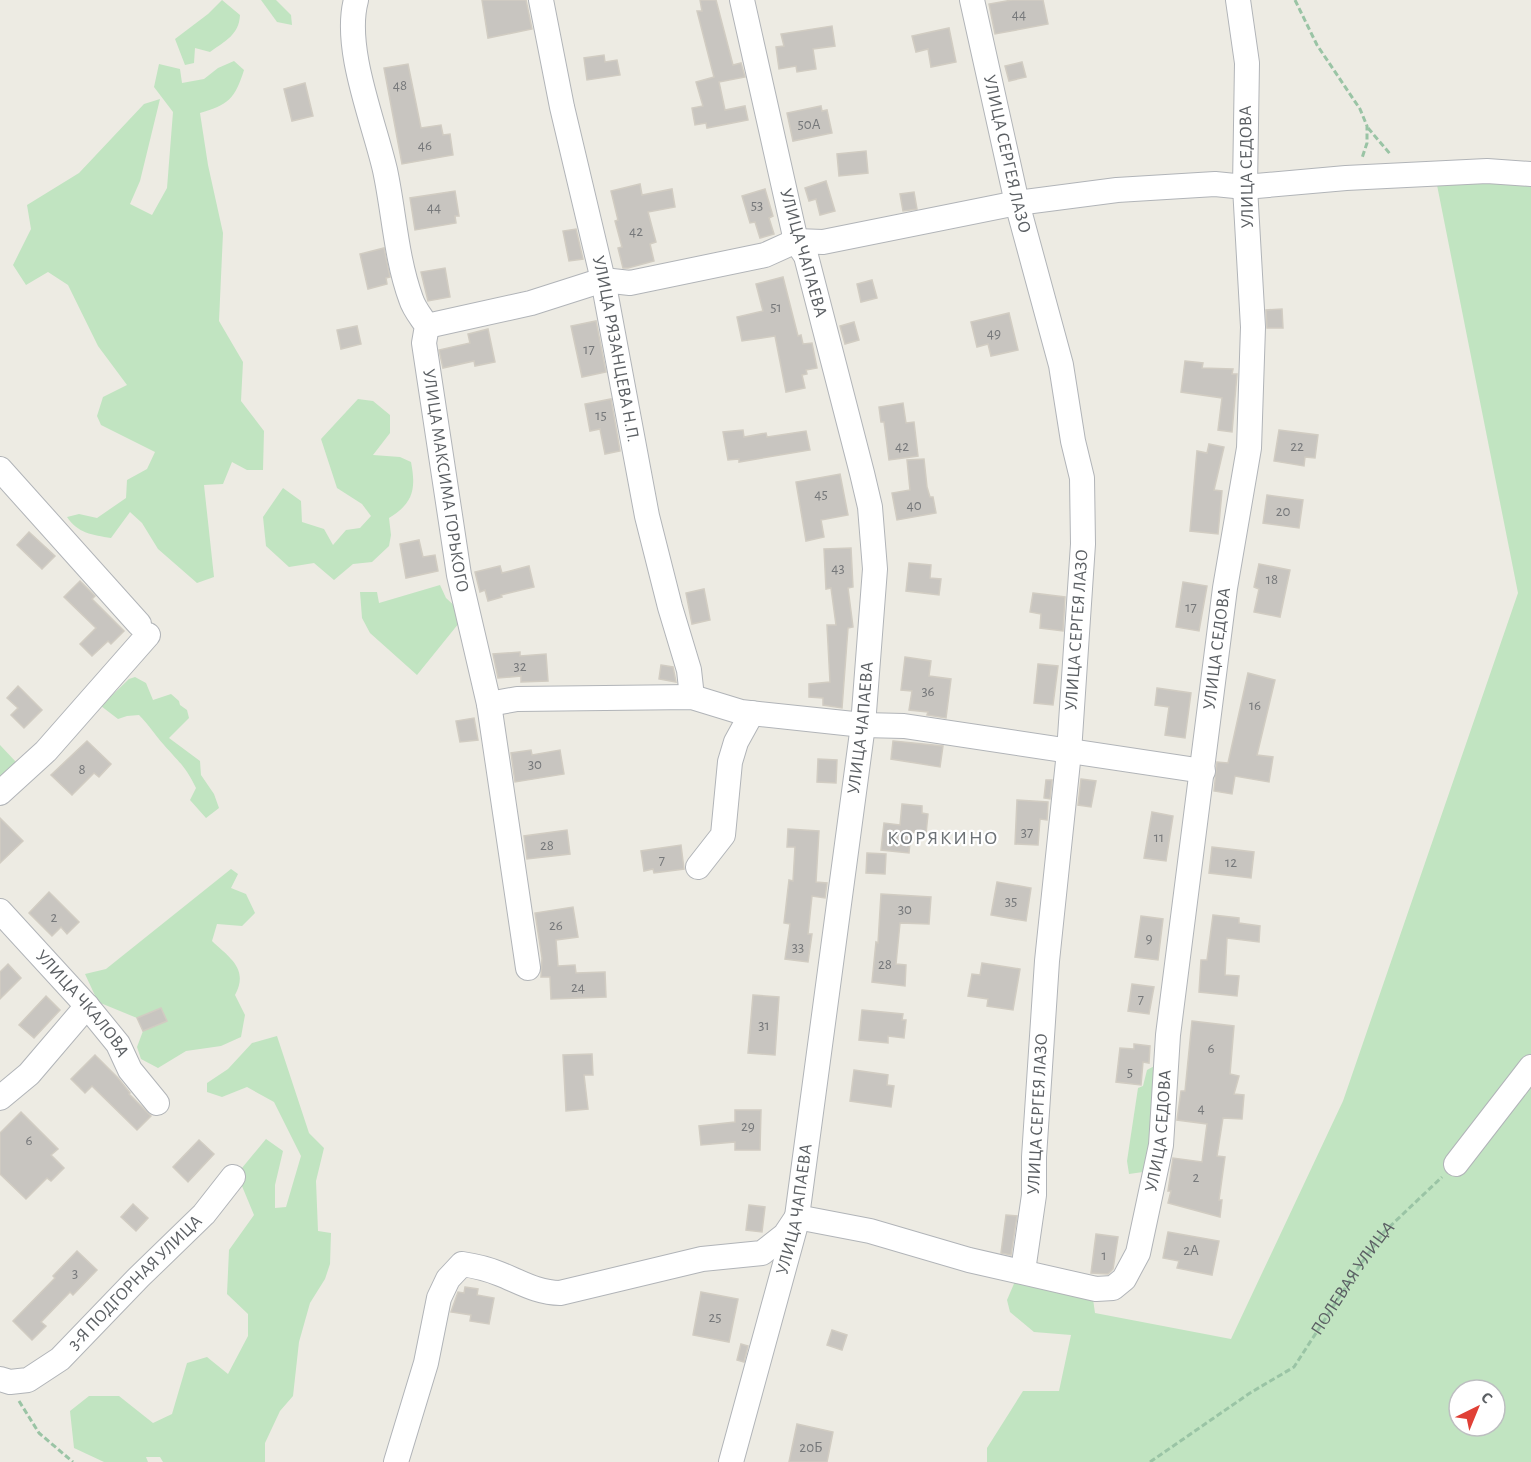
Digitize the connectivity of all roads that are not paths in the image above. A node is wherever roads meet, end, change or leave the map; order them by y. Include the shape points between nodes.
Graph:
1 (356, 0) edge
2 (541, 0) edge
3 (742, 0) edge
4 (972, 0) edge
5 (1238, 0) edge
6 (1531, 174) edge
7 (1245, 187) junction
8 (1017, 203) junction
9 (796, 241) junction
10 (603, 280) junction
11 (428, 327) junction
12 (0, 469) edge
13 (692, 697) junction
14 (489, 704) junction
15 (752, 713) junction
16 (863, 725) junction
17 (1069, 752) junction
18 (1203, 771) junction
19 (0, 793) edge
20 (698, 867) dead end
21 (0, 911) edge
22 (528, 968) dead end
23 (87, 1006) junction
24 (1531, 1067) edge
25 (0, 1098) edge
26 (158, 1103) dead end
27 (1456, 1164) road end
28 (233, 1177) dead end
29 (797, 1217) junction
30 (1023, 1271) junction
31 (1, 1379) edge
32 (396, 1462) edge
33 (731, 1462) edge

1 - 11 street via 354,40 364,96 384,168 411,301
2 - 10 street, УЛИЦА РЯЗАНЦЕВА Н.П.
3 - 9 street, УЛИЦА ЧАПАЕВА
4 - 8 street, УЛИЦА СЕРГЕЯ ЛАЗО
5 - 7 street, УЛИЦА СЕДОВА via 1247,63
6 - 7 street via 1487,171
7 - 8 street via 1215,184 1117,190
7 - 18 street, УЛИЦА СЕДОВА via 1252,327 1249,448 1225,588
8 - 9 street via 823,242
8 - 17 street, УЛИЦА СЕРГЕЯ ЛАЗО via 1061,364 1082,478 1083,544
9 - 10 street via 765,255 664,276 630,282
9 - 16 street, УЛИЦА ЧАПАЕВА via 806,256 870,507 875,569
10 - 11 street via 531,303
10 - 13 street, УЛИЦА РЯЗАНЦЕВА Н.П. via 647,516 689,670
11 - 14 street, УЛИЦА МАКСИМА ГОРЬКОГО via 424,343 459,575
12 - 19 street via 144,629 46,751
13 - 14 street via 517,699
13 - 15 street
14 - 22 street, УЛИЦА МАКСИМА ГОРЬКОГО
15 - 16 street
15 - 20 street via 730,762 723,835
16 - 17 street via 904,726
16 - 29 street, УЛИЦА ЧАПАЕВА
17 - 18 street
17 - 30 street, УЛИЦА СЕРГЕЯ ЛАЗО via 1047,961 1034,1195
18 - 30 street, УЛИЦА СЕДОВА via 1168,1035 1161,1145 1138,1253 1124,1279 1113,1288 1095,1288
21 - 23 street, УЛИЦА ЧКАЛОВА
23 - 25 street via 28,1074
23 - 26 street, УЛИЦА ЧКАЛОВА via 118,1044 130,1070
24 - 27 street
28 - 31 street, 3-Я ПОДГОРНАЯ УЛИЦА via 204,1214 60,1359 28,1380
29 - 30 street via 870,1231 969,1260
29 - 32 street via 785,1235 762,1253 702,1259 560,1293 549,1293 482,1267 462,1264 448,1278 439,1298 426,1363
29 - 33 street, УЛИЦА ЧАПАЕВА

